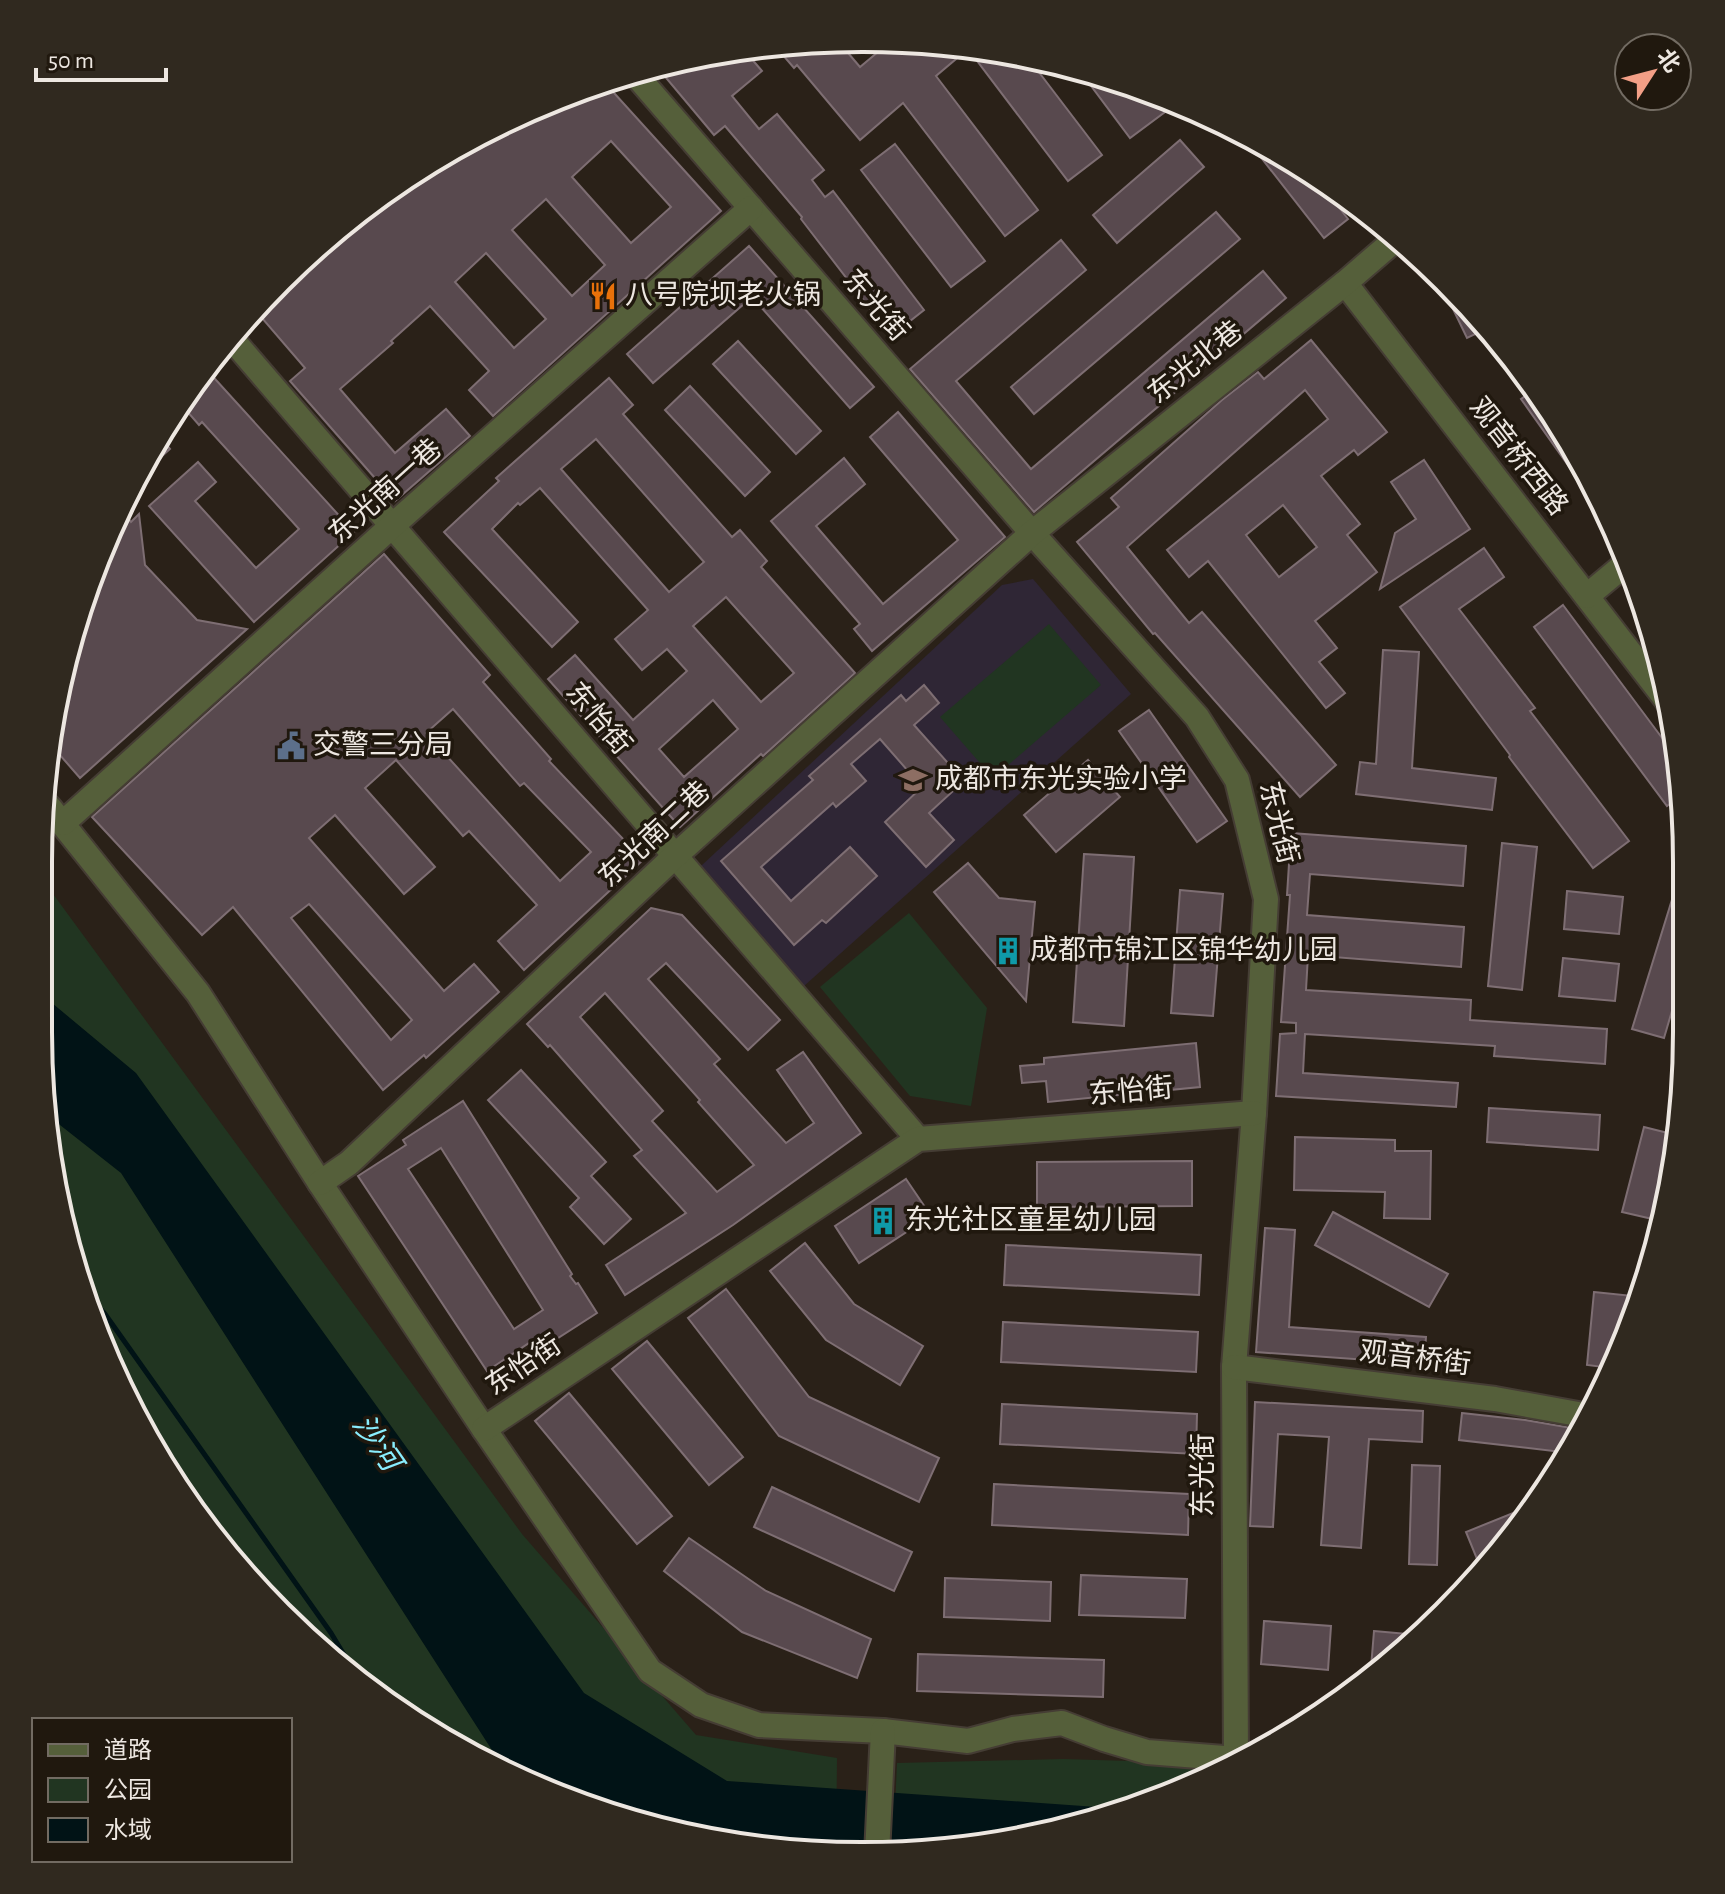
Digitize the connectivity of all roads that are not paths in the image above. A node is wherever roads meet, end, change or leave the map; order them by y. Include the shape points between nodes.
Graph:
1 (643, 83) edge
2 (751, 208) junction
3 (1388, 246) edge
4 (1345, 283) junction
5 (238, 346) edge
6 (393, 525) junction
7 (1032, 533) junction
8 (1618, 570) edge
9 (1587, 596) junction
10 (1651, 680) edge
11 (56, 815) edge
12 (675, 856) junction
13 (1254, 1113) junction
14 (918, 1139) junction
15 (320, 1183) junction
16 (1234, 1367) junction
17 (1576, 1414) edge
18 (484, 1429) junction
19 (883, 1731) junction
20 (1237, 1750) edge
21 (1221, 1758) edge
22 (878, 1841) edge

1 - 2 street, 东光街
2 - 6 street, 东光南一巷
2 - 7 street, 东光街
3 - 4 street, 东光北巷
4 - 7 street, 东光北巷
4 - 9 street, 观音桥西路
5 - 6 street, 东怡街
6 - 11 street, 东光南一巷
6 - 12 street, 东怡街
7 - 12 street, 东光南二巷
7 - 13 street, 东光街 via 1197,717 1237,780 1266,899
8 - 9 street
9 - 10 street, 观音桥西路
11 - 15 street via 198,993
12 - 14 street, 东怡街
12 - 15 street, 东光南二巷 via 349,1163
13 - 14 street, 东怡街
13 - 16 street, 东光街
14 - 18 street, 东怡街
15 - 18 street
16 - 17 street, 观音桥街
16 - 20 street, 东光街
18 - 19 street via 650,1671 701,1705 759,1725
19 - 21 street via 968,1741 1062,1723 1147,1752
19 - 22 street

